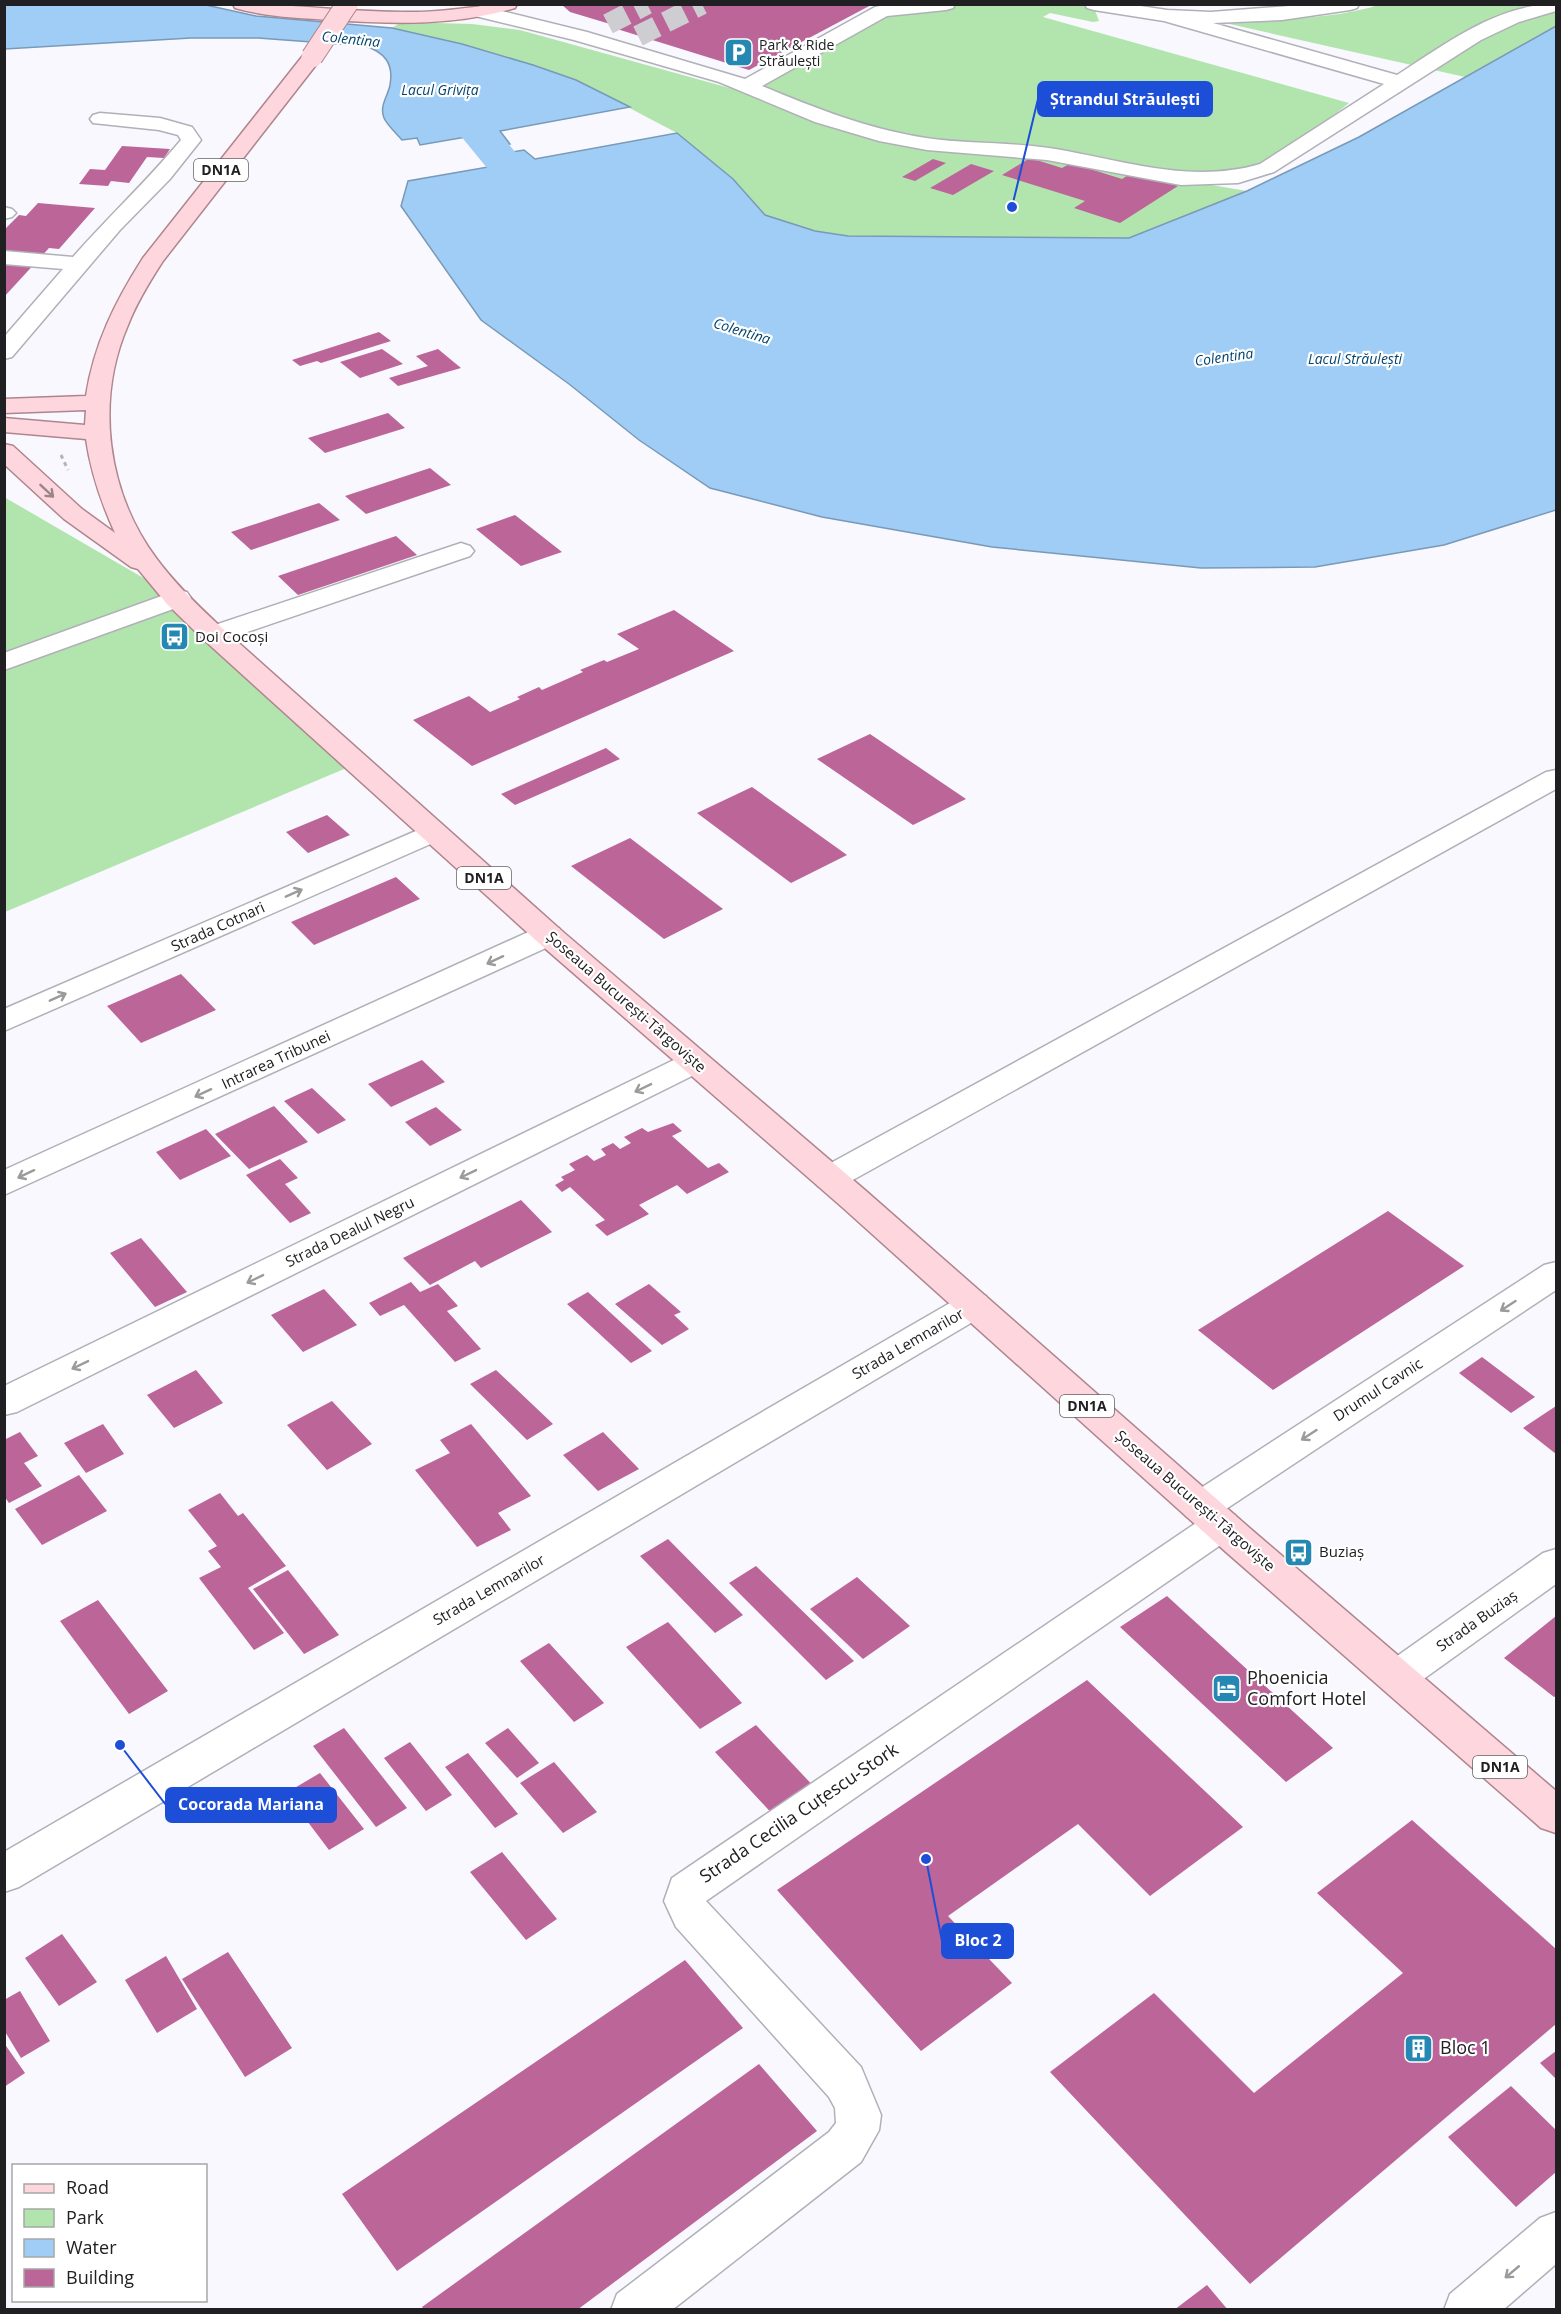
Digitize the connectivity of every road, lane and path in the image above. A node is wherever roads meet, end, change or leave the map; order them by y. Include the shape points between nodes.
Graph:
1 (242, 4) edge
2 (347, 4) edge
3 (508, 4) edge
4 (946, 4) edge
5 (1094, 4) edge
6 (1350, 4) edge
7 (1557, 5) edge
8 (482, 12) junction
9 (1166, 16) junction
10 (608, 24) tunnel mouth
11 (580, 36) junction
12 (638, 36) tunnel mouth
13 (616, 46) junction
14 (1400, 82) junction
15 (747, 86) junction
16 (100, 119) dead end
17 (4, 257) edge
18 (78, 264) junction
19 (4, 352) edge
20 (98, 403) junction
21 (4, 406) edge
22 (4, 425) edge
23 (97, 433) junction
24 (4, 451) edge
25 (461, 551) dead end
26 (148, 567) junction
27 (178, 598) junction
28 (215, 634) junction
29 (4, 662) edge
30 (1557, 778) edge
31 (432, 832) junction
32 (548, 935) junction
33 (4, 1021) edge
34 (695, 1062) junction
35 (830, 1178) junction
36 (4, 1184) edge
37 (1557, 1274) edge
38 (974, 1305) junction
39 (4, 1402) edge
40 (1211, 1516) junction
41 (1557, 1564) edge
42 (1397, 1677) junction
43 (1557, 1816) edge
44 (4, 1874) edge
45 (1557, 2234) edge
46 (634, 2310) edge
47 (1467, 2310) edge

1 - 8 main road via 273,11 389,17
2 - 20 main road, Șoseaua București-Târgoviște / DN1A, bridge via 312,57 134,286 109,339
3 - 8 main road
4 - 15 street via 882,12
5 - 9 street
6 - 9 street via 1264,14
7 - 14 street via 1481,30
8 - 11 street
9 - 14 street
10 - 11 street
11 - 13 street
12 - 13 street
13 - 15 street
14 - 15 street via 1268,168 1239,177 1201,179 1156,175 1047,154 900,140 822,118
16 - 18 street via 160,124 185,131 191,140
17 - 18 street
18 - 19 street
20 - 21 main road
20 - 23 main road, Șoseaua București-Târgoviște / DN1A
22 - 23 main road
23 - 26 main road, Șoseaua București-Târgoviște / DN1A via 106,485 128,535
24 -> 26 main road via 73,514
25 - 28 street
26 - 27 main road, Șoseaua București-Târgoviște / DN1A
27 - 28 main road, Șoseaua București-Târgoviște / DN1A
27 - 29 street
28 - 31 main road, Șoseaua București-Târgoviște / DN1A
30 - 35 street
31 - 32 main road, Șoseaua București-Târgoviște / DN1A
33 -> 31 street, Strada Cotnari
32 - 34 main road, Șoseaua București-Târgoviște / DN1A
32 -> 36 street, Intrarea Tribunei
34 - 35 main road, Șoseaua București-Târgoviște / DN1A
34 -> 39 street, Strada Dealul Negru
35 - 38 main road, Șoseaua București-Târgoviște / DN1A
37 -> 40 street, Drumul Cavnic
38 - 40 main road, Șoseaua București-Târgoviște / DN1A
38 - 44 street, Strada Lemnarilor
40 - 42 main road, Șoseaua București-Târgoviște / DN1A
40 - 46 street, Strada Cecilia Cuțescu-Stork via 687,1891 685,1901 691,1914 845,2082 857,2104 860,2120 857,2134 845,2147
41 - 42 street, Strada Buziaș
42 - 43 main road, Șoseaua București-Târgoviște / DN1A
45 -> 47 street

